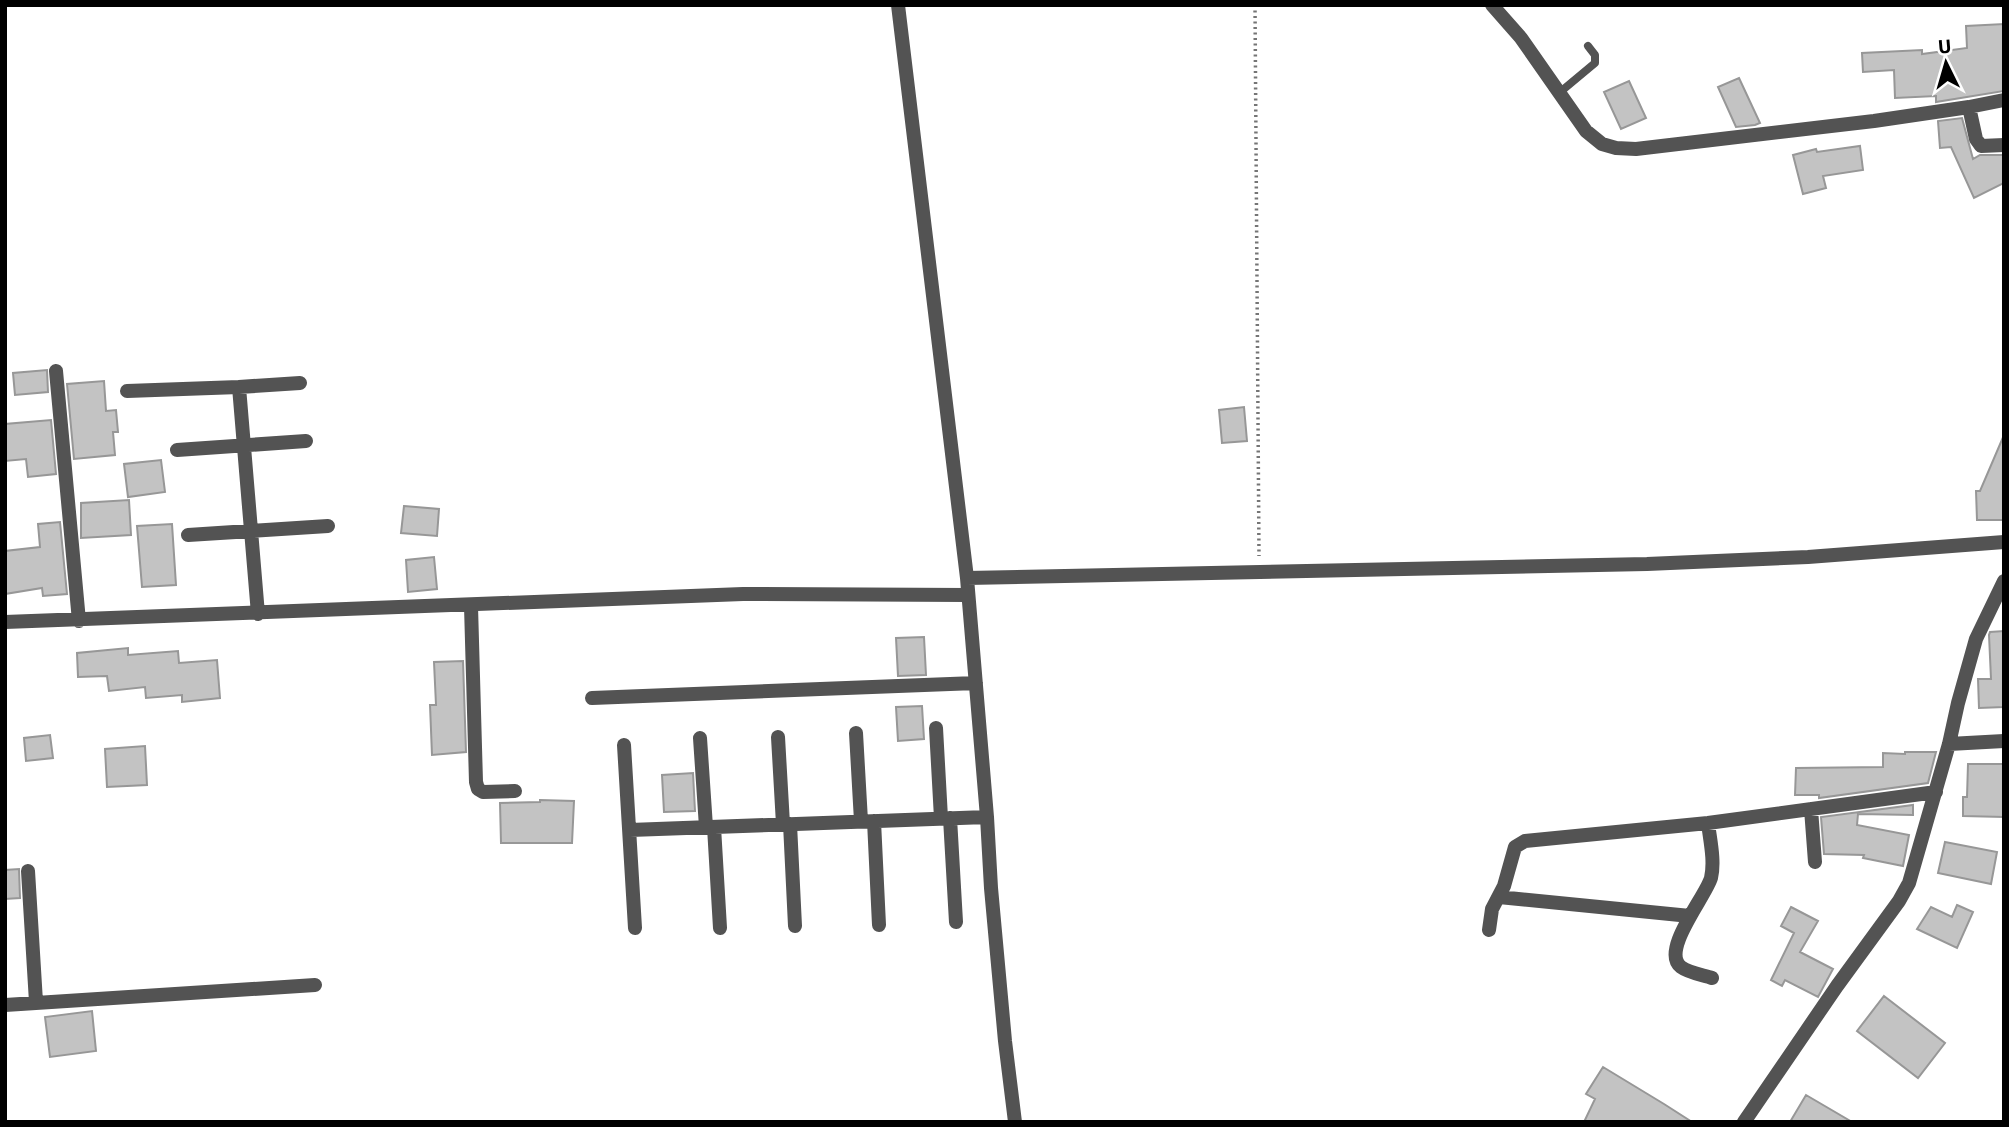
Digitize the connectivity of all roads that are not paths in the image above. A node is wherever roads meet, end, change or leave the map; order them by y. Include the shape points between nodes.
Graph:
1 (898, 5) edge
2 (1492, 5) edge
3 (1588, 46) dead end
4 (1559, 93) junction
5 (2004, 100) edge
6 (1969, 107) junction
7 (2004, 145) edge
8 (56, 370) dead end
9 (300, 383) dead end
10 (239, 387) junction
11 (127, 391) dead end
12 (306, 441) dead end
13 (244, 444) junction
14 (177, 450) dead end
15 (328, 526) dead end
16 (251, 530) junction
17 (188, 535) dead end
18 (2004, 542) edge
19 (967, 578) junction
20 (2004, 581) edge
21 (968, 595) junction
22 (471, 606) junction
23 (258, 614) junction
24 (79, 621) junction
25 (5, 622) edge
26 (976, 683) junction
27 (592, 698) dead end
28 (936, 728) dead end
29 (856, 733) dead end
30 (778, 737) dead end
31 (700, 738) dead end
32 (2004, 741) edge
33 (1949, 744) junction
34 (624, 745) dead end
35 (515, 791) dead end
36 (1936, 792) junction
37 (1811, 809) junction
38 (988, 817) junction
39 (945, 818) junction
40 (867, 821) junction
41 (1708, 823) junction
42 (786, 824) junction
43 (710, 827) junction
44 (630, 830) junction
45 (1815, 862) dead end
46 (28, 871) dead end
47 (1499, 897) junction
48 (1690, 915) junction
49 (956, 922) dead end
50 (879, 925) dead end
51 (796, 926) dead end
52 (635, 928) dead end
53 (720, 928) dead end
54 (1489, 930) dead end
55 (1712, 978) dead end
56 (315, 985) dead end
57 (36, 1002) junction
58 (5, 1005) edge
59 (1015, 1122) edge
60 (1744, 1122) edge

1 - 19 street
2 - 4 street
3 - 4 lane via 1595,63
4 - 6 street via 1586,131 1602,144 1636,149
5 - 6 street
6 - 7 street via 1981,146
8 - 24 street
9 - 10 street
10 - 11 street
10 - 13 street
12 - 13 street
13 - 14 street
13 - 16 street
15 - 16 street
16 - 17 street
16 - 23 street
18 - 19 street via 1727,561
19 - 21 street
20 - 33 street via 1976,639
21 - 22 street via 743,594
21 - 26 street
22 - 23 street
22 - 35 street via 475,782 483,792
23 - 24 street
24 - 25 street
26 - 27 street
26 - 38 street
28 - 39 street
29 - 40 street
30 - 42 street
31 - 43 street
32 - 33 street
33 - 36 street
34 - 44 street
36 - 37 street
36 - 60 street via 1909,883 1899,901
37 - 41 street
37 - 45 street
38 - 39 street
38 - 59 street via 1003,1028
39 - 40 street
39 - 49 street
40 - 42 street
40 - 50 street
41 - 47 street via 1525,841 1515,848
41 - 48 street via 1712,875
42 - 43 street
42 - 51 street
43 - 44 street
43 - 53 street
44 - 52 street
46 - 57 street
47 - 48 street
47 - 54 street
48 - 55 street via 1675,953 1676,962
56 - 57 street
57 - 58 street

